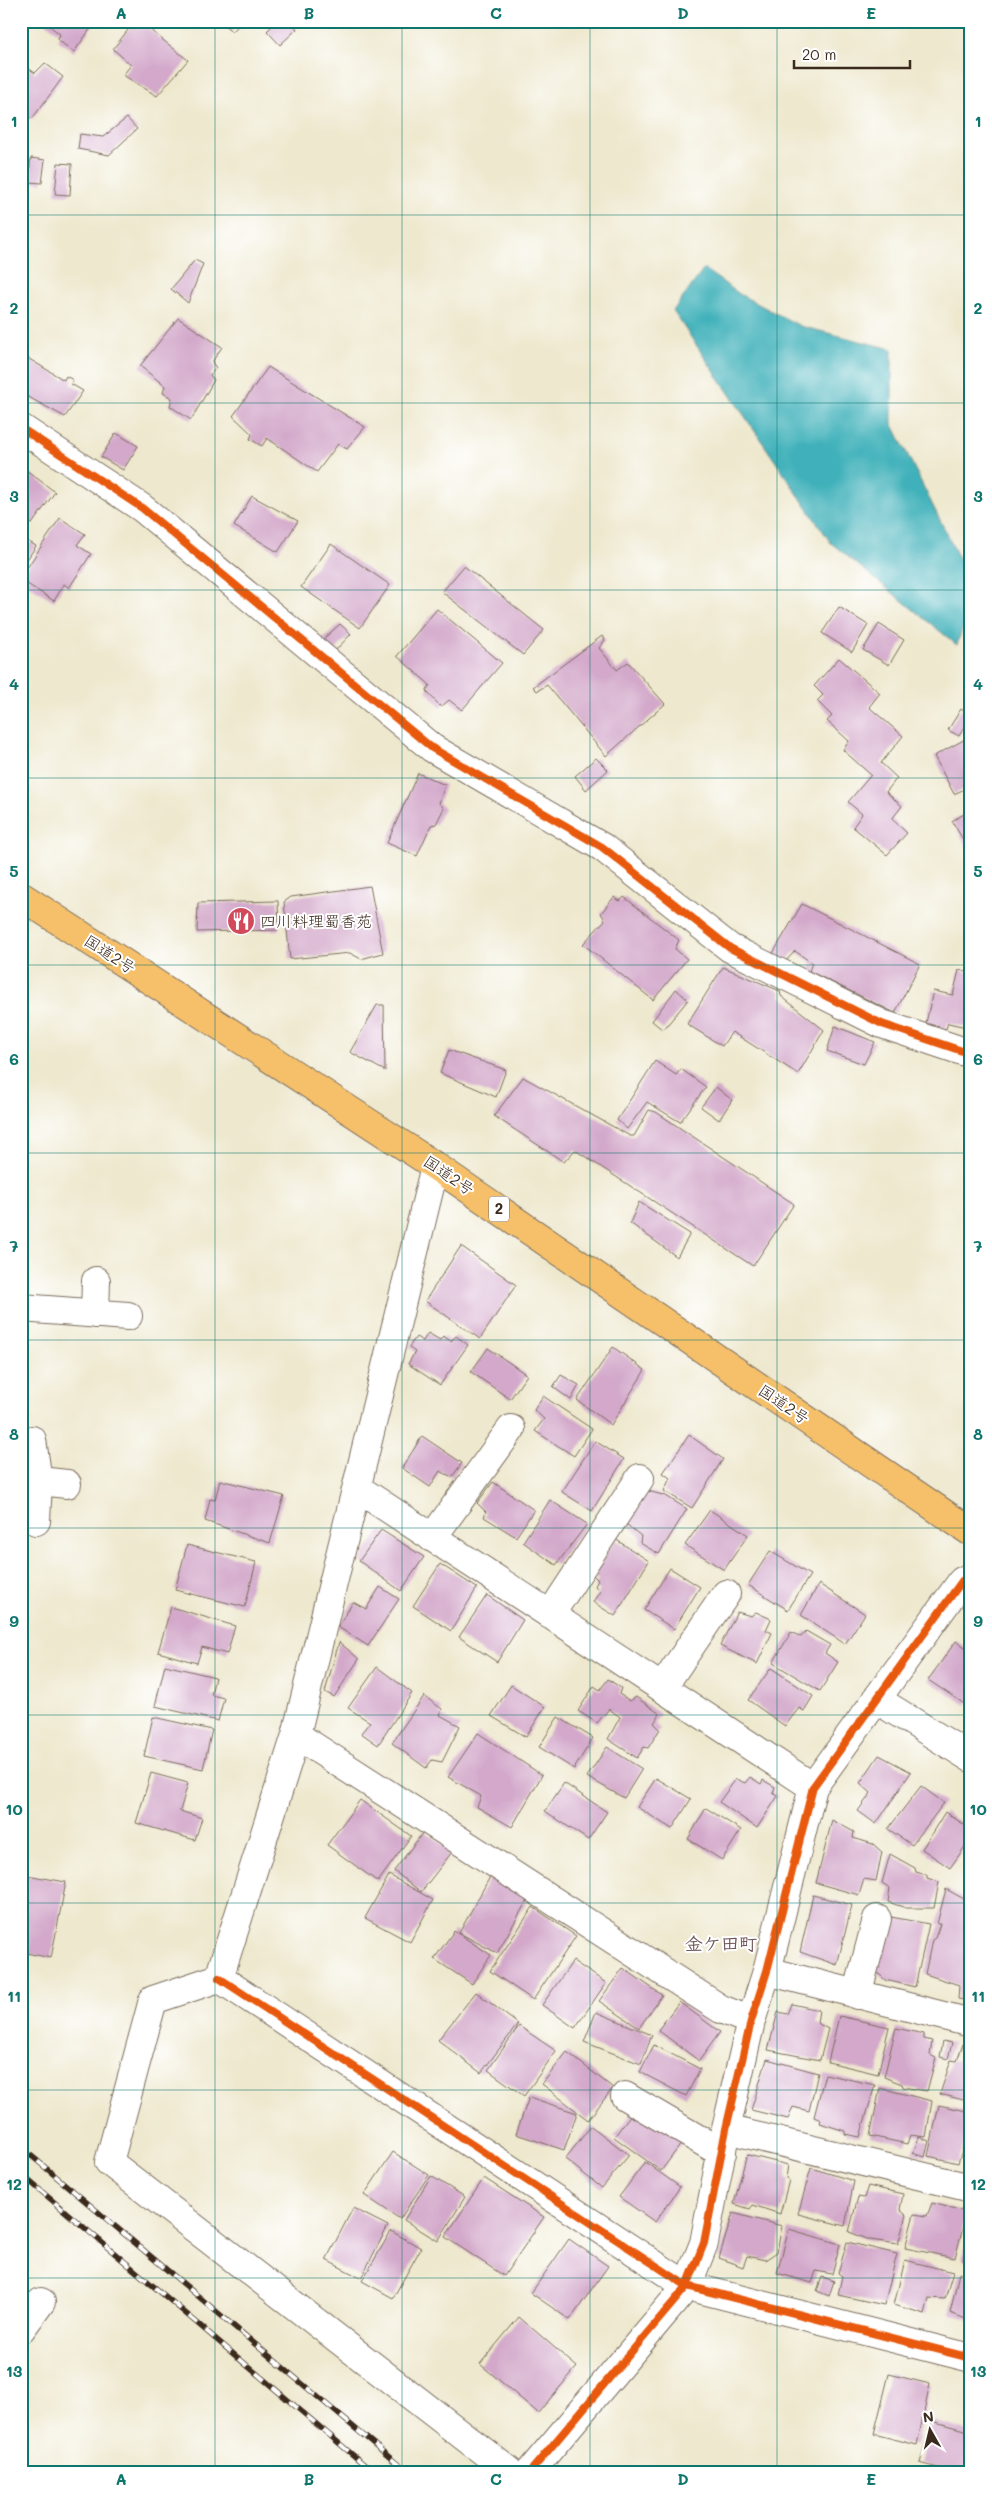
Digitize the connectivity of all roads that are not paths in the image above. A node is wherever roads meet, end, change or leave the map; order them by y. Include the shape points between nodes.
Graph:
1 (21, 428) edge
2 (21, 896) edge
3 (971, 1054) edge
4 (436, 1166) junction
5 (96, 1281) dead end
6 (21, 1308) edge
7 (95, 1314) junction
8 (128, 1316) dead end
9 (510, 1429) dead end
10 (32, 1440) dead end
11 (640, 1478) dead end
12 (29, 1480) edge
13 (66, 1484) dead end
14 (357, 1488) junction
15 (36, 1521) dead end
16 (971, 1532) edge
17 (432, 1538) junction
18 (971, 1577) edge
19 (726, 1594) dead end
20 (550, 1615) junction
21 (662, 1688) junction
22 (876, 1699) junction
23 (296, 1735) junction
24 (971, 1758) edge
25 (813, 1787) junction
26 (877, 1919) dead end
27 (767, 1970) junction
28 (219, 1978) junction
29 (857, 1995) junction
30 (751, 2021) junction
31 (971, 2023) edge
32 (625, 2096) dead end
33 (724, 2141) junction
34 (971, 2188) edge
35 (687, 2286) junction
36 (41, 2302) dead end
37 (21, 2329) edge
38 (971, 2358) edge
39 (510, 2472) edge
40 (530, 2472) edge

1 - 3 street via 142,508 432,748 602,846 730,948 882,1024
2 - 4 highway, 国道2号 / 2
4 - 14 street
4 - 16 highway, 国道2号 / 2
5 - 7 street
6 - 7 street
7 - 8 street
9 - 17 street
10 - 12 street
11 - 20 street
12 - 13 street
12 - 15 street
14 - 17 street
14 - 23 street
17 - 20 street
18 - 22 street via 962,1581
19 - 21 street
20 - 21 street
21 - 25 street
22 - 24 street
22 - 25 street
23 - 28 street
23 - 30 street via 712,2004
25 - 27 street
26 - 29 street
27 - 29 street
27 - 30 street
28 - 35 street
28 - 39 street via 153,2000 109,2162
29 - 31 street
30 - 33 street
32 - 33 street
33 - 34 street
33 - 35 street via 704,2243
35 - 38 street
35 - 40 street
36 - 37 street

